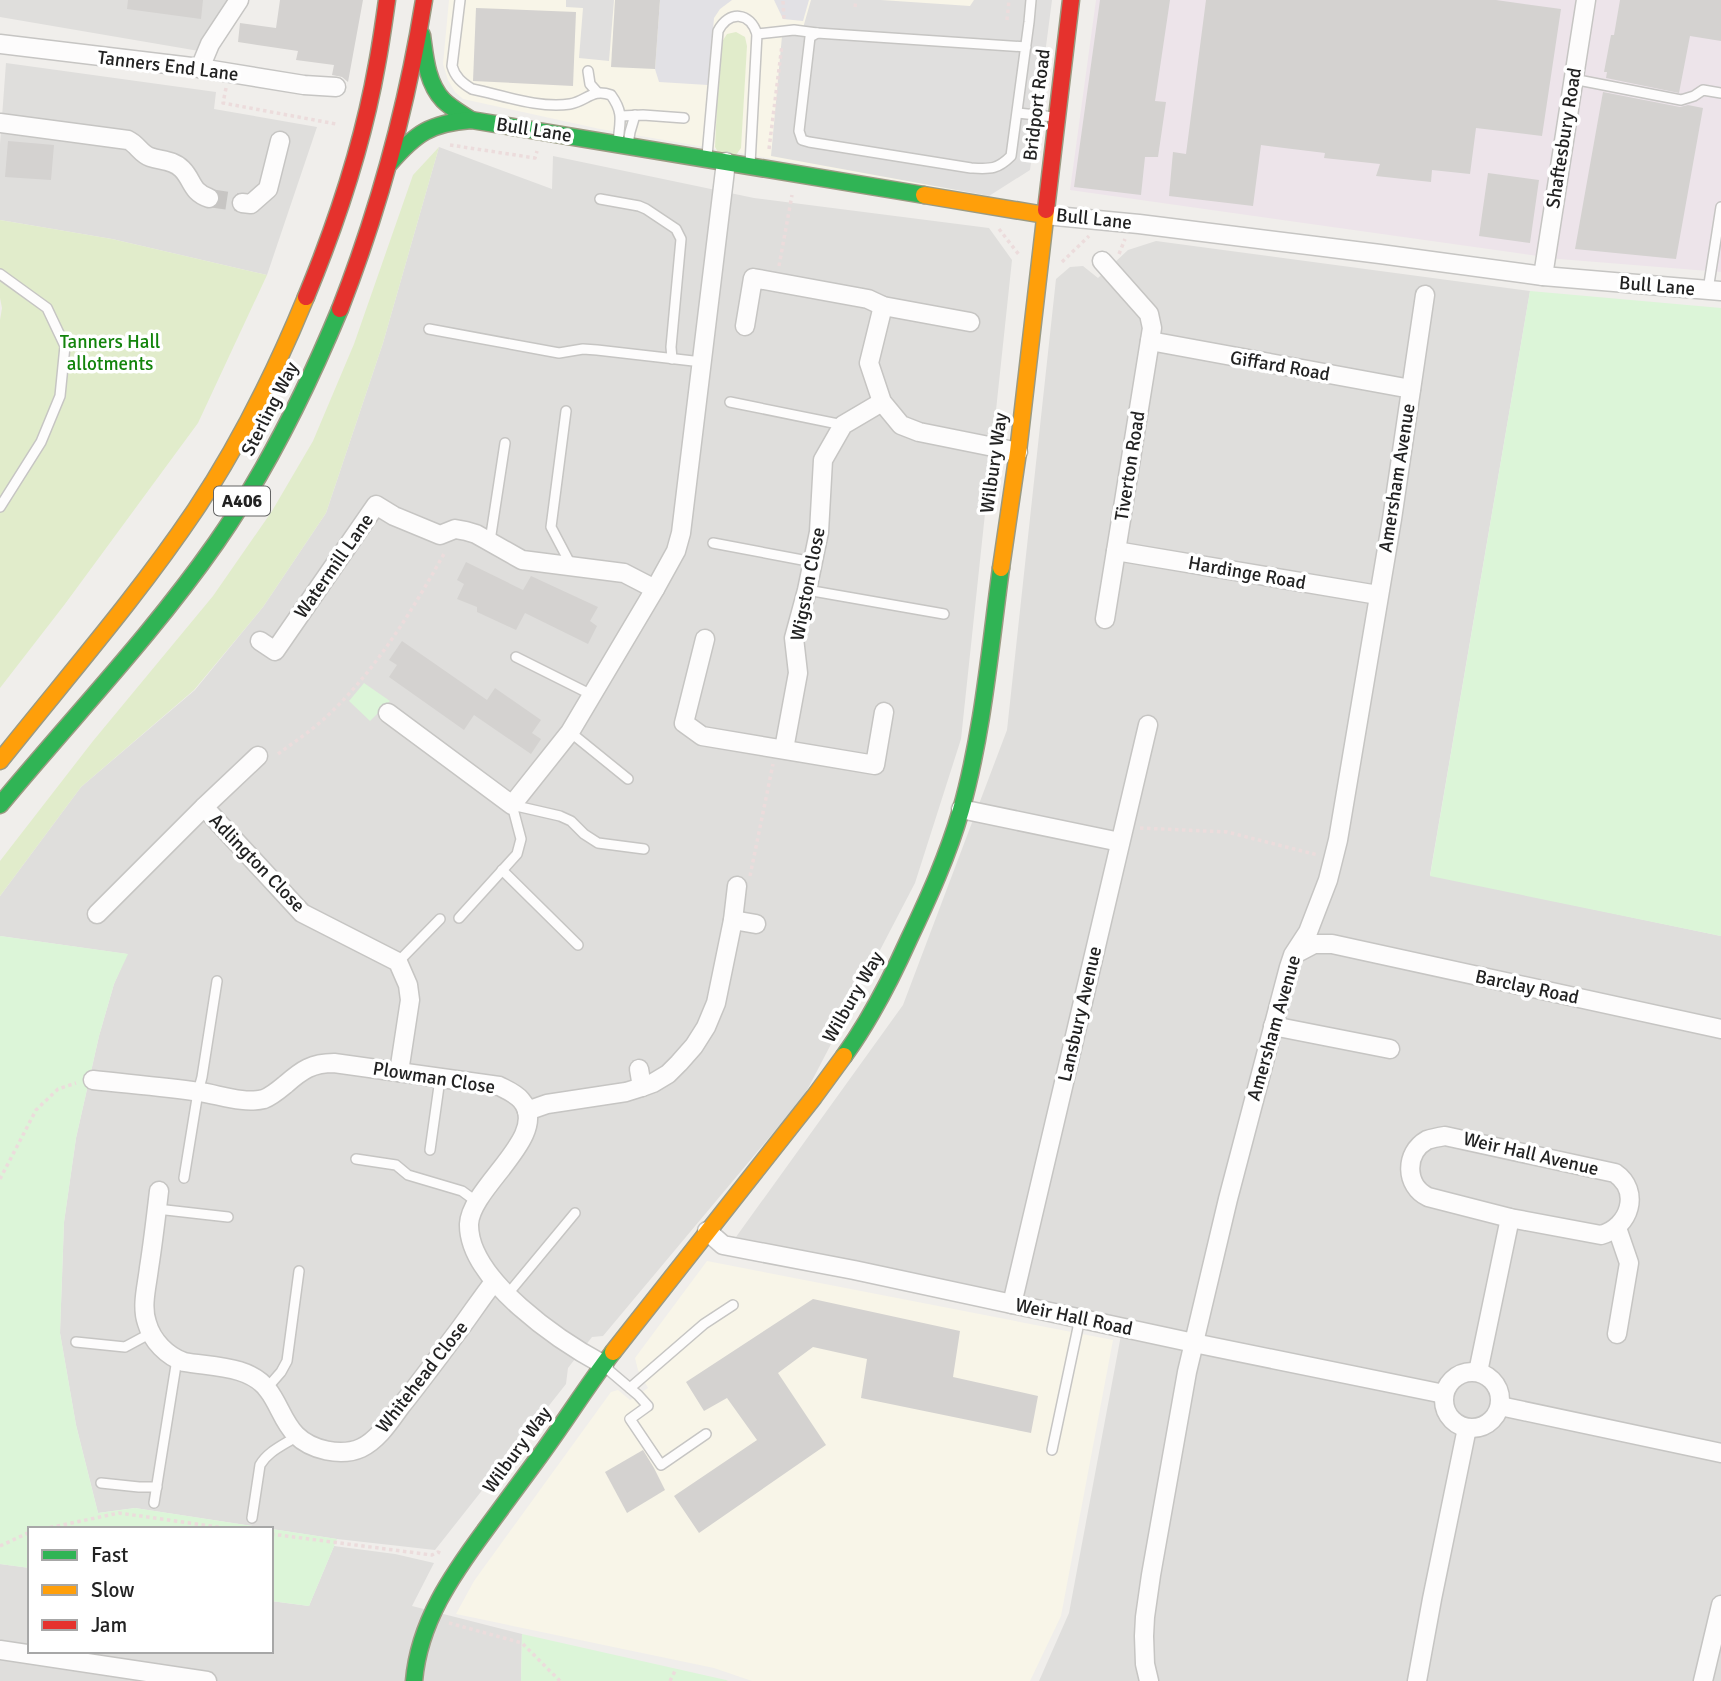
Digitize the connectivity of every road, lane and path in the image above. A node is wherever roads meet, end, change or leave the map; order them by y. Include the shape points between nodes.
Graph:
1 (239, 0) edge
2 (387, 0) edge
3 (424, 0) edge
4 (460, 0) edge
5 (856, 0) edge
6 (1009, 0) edge
7 (1031, 0) edge
8 (1071, 0) edge
9 (1586, 0) edge
10 (783, 1) edge
11 (855, 7) dead end
12 (1007, 20) dead end
13 (420, 27) junction
14 (783, 31) junction
15 (817, 33) junction
16 (757, 34) junction
17 (0, 44) edge
18 (1026, 47) junction
19 (200, 68) junction
20 (588, 71) dead end
21 (1573, 79) junction
22 (336, 87) dead end
23 (225, 92) dead end
24 (597, 92) junction
25 (1721, 93) edge
26 (1018, 113) junction
27 (635, 115) junction
28 (621, 116) junction
29 (684, 118) dead end
30 (1057, 118) junction
31 (471, 120) junction
32 (0, 123) edge
33 (336, 124) dead end
34 (280, 141) dead end
35 (440, 144) dead end
36 (623, 144) junction
37 (768, 157) dead end
38 (532, 158) dead end
39 (706, 158) junction
40 (726, 162) junction
41 (390, 163) junction
42 (750, 166) junction
43 (793, 188) dead end
44 (209, 198) tunnel mouth
45 (600, 199) dead end
46 (242, 203) tunnel mouth
47 (1721, 207) edge
48 (1045, 215) junction
49 (990, 221) dead end
50 (1129, 223) junction
51 (1089, 235) dead end
52 (1025, 262) dead end
53 (1105, 264) joint
54 (1059, 265) dead end
55 (0, 274) edge
56 (1543, 276) junction
57 (776, 282) junction
58 (1715, 291) edge
59 (1426, 295) dead end
60 (883, 306) junction
61 (1149, 314) junction
62 (970, 322) dead end
63 (745, 326) dead end
64 (429, 329) dead end
65 (1150, 341) junction
66 (1188, 349) junction
67 (672, 359) junction
68 (702, 362) junction
69 (1411, 388) junction
70 (730, 402) dead end
71 (882, 402) junction
72 (566, 411) dead end
73 (843, 425) junction
74 (505, 443) dead end
75 (1018, 452) junction
76 (0, 507) edge
77 (455, 529) junction
78 (490, 541) junction
79 (713, 543) dead end
80 (1116, 551) junction
81 (813, 562) junction
82 (571, 565) junction
83 (655, 589) junction
84 (807, 590) junction
85 (1378, 595) junction
86 (944, 614) dead end
87 (1105, 619) dead end
88 (705, 639) dead end
89 (260, 641) dead end
90 (516, 657) dead end
91 (593, 695) junction
92 (884, 712) dead end
93 (388, 713) dead end
94 (1148, 725) dead end
95 (570, 732) junction
96 (780, 749) junction
97 (278, 754) dead end
98 (258, 756) dead end
99 (0, 758) edge
100 (628, 779) dead end
101 (512, 805) junction
102 (204, 807) junction
103 (0, 808) edge
104 (961, 809) junction
105 (1122, 835) junction
106 (644, 849) dead end
107 (1333, 859) junction
108 (502, 870) junction
109 (737, 890) joint
110 (1318, 903) junction
111 (97, 914) dead end
112 (458, 918) dead end
113 (440, 919) dead end
114 (733, 920) junction
115 (756, 924) dead end
116 (1332, 944) junction
117 (578, 945) dead end
118 (1293, 955) junction
119 (398, 962) junction
120 (216, 981) dead end
121 (1273, 1026) junction
122 (1721, 1029) edge
123 (1390, 1049) dead end
124 (399, 1072) junction
125 (440, 1079) junction
126 (90, 1081) joint
127 (198, 1092) junction
128 (527, 1111) junction
129 (430, 1150) dead end
130 (356, 1159) dead end
131 (184, 1178) dead end
132 (0, 1179) edge
133 (158, 1200) joint
134 (477, 1202) junction
135 (575, 1213) dead end
136 (228, 1217) dead end
137 (1510, 1218) junction
138 (1617, 1228) junction
139 (707, 1231) junction
140 (299, 1271) dead end
141 (494, 1282) junction
142 (507, 1295) junction
143 (1012, 1304) junction
144 (733, 1306) dead end
145 (1080, 1318) junction
146 (151, 1334) junction
147 (1617, 1334) dead end
148 (76, 1342) dead end
149 (1194, 1343) junction
150 (177, 1359) junction
151 (604, 1365) junction
152 (1479, 1372) junction
153 (267, 1388) junction
154 (630, 1388) junction
155 (1444, 1394) junction
156 (1500, 1406) junction
157 (1467, 1428) junction
158 (706, 1434) dead end
159 (297, 1436) junction
160 (1052, 1450) dead end
161 (1721, 1453) edge
162 (101, 1483) dead end
163 (157, 1487) junction
164 (154, 1503) dead end
165 (252, 1518) dead end
166 (53, 1527) edge
167 (217, 1527) edge
168 (28, 1533) edge
169 (273, 1534) edge
170 (0, 1546) edge
171 (432, 1555) dead end
172 (1721, 1605) edge
173 (431, 1617) junction
174 (0, 1650) edge
175 (676, 1669) dead end
176 (207, 1681) edge
177 (414, 1681) edge
178 (560, 1681) edge
179 (670, 1681) edge
180 (1149, 1681) edge
181 (1417, 1681) edge
182 (1703, 1681) edge

1 - 19 street via 209,44
2 - 99 main road, Sterling Way / A406 via 375,75 332,229 302,309 237,442 124,607
3 - 13 main road, Sterling Way / A406
4 - 24 lane via 452,66 461,83 551,106 574,103
5 - 11 path
6 - 12 path
7 - 18 lane
8 - 30 main road, Bridport Road
9 - 21 street, Shaftesbury Road
10 - 14 path
13 - 31 main road via 430,78 444,101
13 - 41 main road, Sterling Way / A406
14 - 15 lane
14 - 16 lane
14 - 37 path
15 - 18 lane
15 - 26 lane via 810,37 799,131 802,140 992,170 1012,156
16 - 39 lane via 748,19 738,16 728,18 718,31
16 - 42 lane
17 - 19 street, Tanners End Lane
18 - 26 lane
19 - 22 street, Tanners End Lane
20 - 24 lane
21 - 25 lane via 1681,100 1703,90
21 - 56 street, Shaftesbury Road
23 - 33 path via 223,103
24 - 28 lane via 611,95
26 - 30 lane
27 - 28 lane
27 - 29 lane
27 - 36 lane
28 - 36 lane
30 - 48 main road, Bridport Road
31 - 36 main road, Bull Lane
31 - 41 main road via 431,128
32 - 44 street via 128,140 148,156 183,169 191,185
34 - 46 street via 268,189 251,204
35 - 38 path
36 - 39 main road, Bull Lane
39 - 40 main road, Bull Lane
40 - 42 main road, Bull Lane
40 - 68 street
41 - 103 main road, Sterling Way / A406 via 332,330 288,425 258,476 172,600
42 - 48 main road, Bull Lane
43 - 57 path
45 - 67 lane via 639,206 680,234
47 - 58 lane
48 - 50 street, Bull Lane
48 - 75 main road, Wilbury Way
49 - 52 path
50 - 53 path via 1120,253
50 - 56 street, Bull Lane
51 - 54 path, Bull Lane
53 - 61 street
55 - 76 lane via 47,308 65,345 60,396 41,442
56 - 58 street, Bull Lane
57 - 60 street via 868,299
57 - 63 street via 753,278
59 - 69 street, Amersham Avenue
60 - 62 street
60 - 71 street via 869,363
61 - 65 street, Tiverton Road
61 - 66 street via 1164,333
64 - 67 lane via 559,354 583,349
65 - 66 street, Giffard Road
65 - 80 street, Tiverton Road
66 - 69 street, Giffard Road
67 - 68 lane
68 - 83 street via 681,533
69 - 85 street, Amersham Avenue
70 - 73 lane
71 - 73 street, Wigston Close
71 - 75 street via 901,425 919,432
72 - 82 lane via 551,527
73 - 81 street, Wigston Close via 823,460
74 - 78 lane
75 - 104 main road, Wilbury Way via 977,738
77 - 78 street, Watermill Lane
77 - 89 street, Watermill Lane via 440,535 376,505 275,650
77 - 97 path via 422,593 363,678 325,718
78 - 82 street, Watermill Lane via 522,559
79 - 81 lane
80 - 85 street, Hardinge Road
80 - 87 street, Tiverton Road
81 - 84 street, Wigston Close
82 - 83 street, Watermill Lane via 624,573
83 - 91 street
84 - 86 lane
84 - 96 street, Wigston Close via 794,638 798,673
85 - 107 street, Amersham Avenue
88 - 96 street via 684,723 702,736
90 - 91 lane
91 - 95 street
92 - 96 street via 875,765
93 - 101 street
94 - 105 street, Lansbury Avenue
95 - 100 lane
95 - 101 street
96 - 109 path via 747,892
98 - 102 street, Adlington Close
101 - 106 lane via 561,816 598,843
101 - 108 lane via 521,839 517,854
102 - 111 street, Adlington Close
102 - 119 street, Adlington Close via 302,913
104 - 105 street
104 - 139 main road, Wilbury Way via 929,898 855,1040
105 - 107 path via 1227,832
105 - 143 street, Lansbury Avenue
107 - 110 street, Amersham Avenue
108 - 112 lane
108 - 117 lane
109 - 114 street
110 - 116 street via 1319,933
110 - 118 street, Amersham Avenue via 1308,932
113 - 119 lane
114 - 115 street
114 - 128 street via 716,1003 706,1027 679,1063 653,1083 640,1078 626,1091
116 - 118 street, Barclay Road via 1314,944
116 - 122 street, Barclay Road
118 - 121 street, Amersham Avenue
119 - 124 street via 410,1000
120 - 127 lane
121 - 123 street
121 - 149 street, Amersham Avenue
124 - 125 street, Plowman Close
124 - 127 street, Plowman Close via 321,1063 297,1074 266,1098
125 - 128 street, Plowman Close via 499,1086 518,1097
125 - 129 lane
126 - 127 street, Plowman Close
126 - 132 path via 58,1088 36,1110
127 - 131 lane
128 - 134 street via 526,1134
130 - 134 lane via 396,1165 408,1175 461,1191
133 - 136 lane
133 - 146 street via 145,1297
134 - 141 street via 469,1222 472,1244
135 - 142 lane
137 - 138 street, Weir Hall Avenue via 1601,1235
137 - 138 street, Weir Hall Avenue via 1421,1194 1410,1177 1417,1150 1426,1141 1444,1136 1615,1173 1627,1184 1630,1200
137 - 152 street
138 - 147 street via 1629,1263
139 - 143 street, Weir Hall Road via 723,1245
139 - 151 main road, Wilbury Way
140 - 153 lane via 287,1361
141 - 142 street
141 - 159 street, Whitehead Close via 377,1437 362,1448 332,1451
142 - 151 street via 550,1331
143 - 145 street, Weir Hall Road
144 - 154 lane via 704,1324
145 - 149 street, Weir Hall Road
145 - 160 lane
146 - 148 lane via 125,1346
146 - 150 street
149 - 155 street, Weir Hall Road
149 - 180 street, Amersham Avenue via 1145,1617
150 - 153 street via 242,1372
150 - 163 lane
151 - 154 lane
151 - 173 main road, Wilbury Way via 454,1573
152 - 155 street via 1455,1377
152 - 156 street via 1496,1383
153 - 159 street
154 - 158 lane via 648,1406 630,1419 661,1465
155 - 157 street via 1450,1418
156 - 157 street via 1490,1423
156 - 161 street
157 - 181 street
159 - 165 lane via 260,1465
162 - 163 lane
163 - 164 lane
166 - 167 path via 119,1514
168 - 170 path
169 - 171 path
172 - 182 street
173 - 177 main road, Wilbury Way
173 - 178 path via 522,1643
174 - 176 street
175 - 179 path

